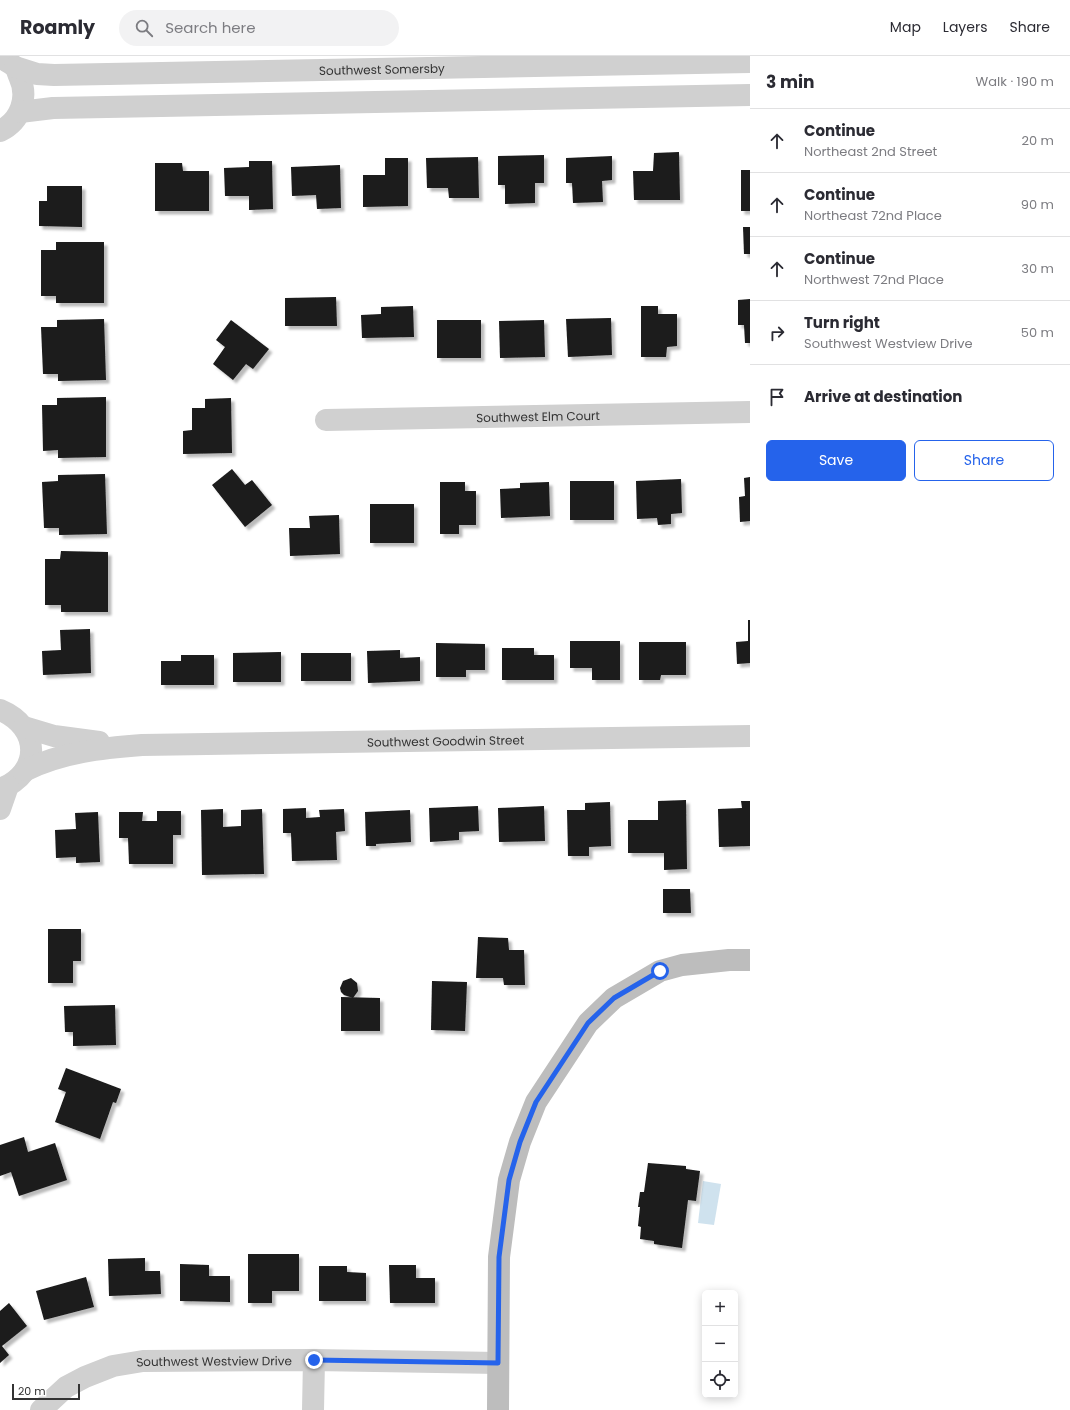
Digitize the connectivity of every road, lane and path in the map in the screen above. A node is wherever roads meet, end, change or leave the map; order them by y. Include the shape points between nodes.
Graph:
1 (8, 62) edge
2 (412, 62) edge
3 (750, 62) edge
4 (750, 96) edge
5 (413, 101) junction
6 (7, 126) edge
7 (750, 412) edge
8 (326, 420) dead end
9 (0, 694) edge
10 (12, 717) edge
11 (750, 736) edge
12 (142, 745) junction
13 (26, 770) junction
14 (4, 788) edge
15 (0, 809) edge
16 (750, 960) edge
17 (314, 1360) junction
18 (498, 1363) junction
19 (41, 1410) edge
20 (313, 1410) edge
21 (498, 1410) edge

1 - 2 street, Southwest Somersby via 37,74 54,75
1 - 6 street via 22,81 24,101
2 - 3 street, Southwest Somersby
2 - 5 street
4 - 5 street
5 - 6 street via 53,108
7 - 8 street, Southwest Elm Court
9 - 10 street
10 - 12 street, Southwest Goodwin Street via 60,737
10 - 13 street via 29,738 30,759
11 - 12 street, Southwest Goodwin Street
12 - 13 street, Southwest Goodwin Street via 71,753
13 - 14 street, Southwest Goodwin Street
14 - 15 street
16 - 18 street via 682,965 660,971 614,998 588,1023 536,1102 520,1142 509,1180 499,1257
17 - 18 street, Southwest Westview Drive
17 - 19 street, Southwest Westview Drive via 143,1361 113,1366 66,1387
17 - 20 street
18 - 21 street

